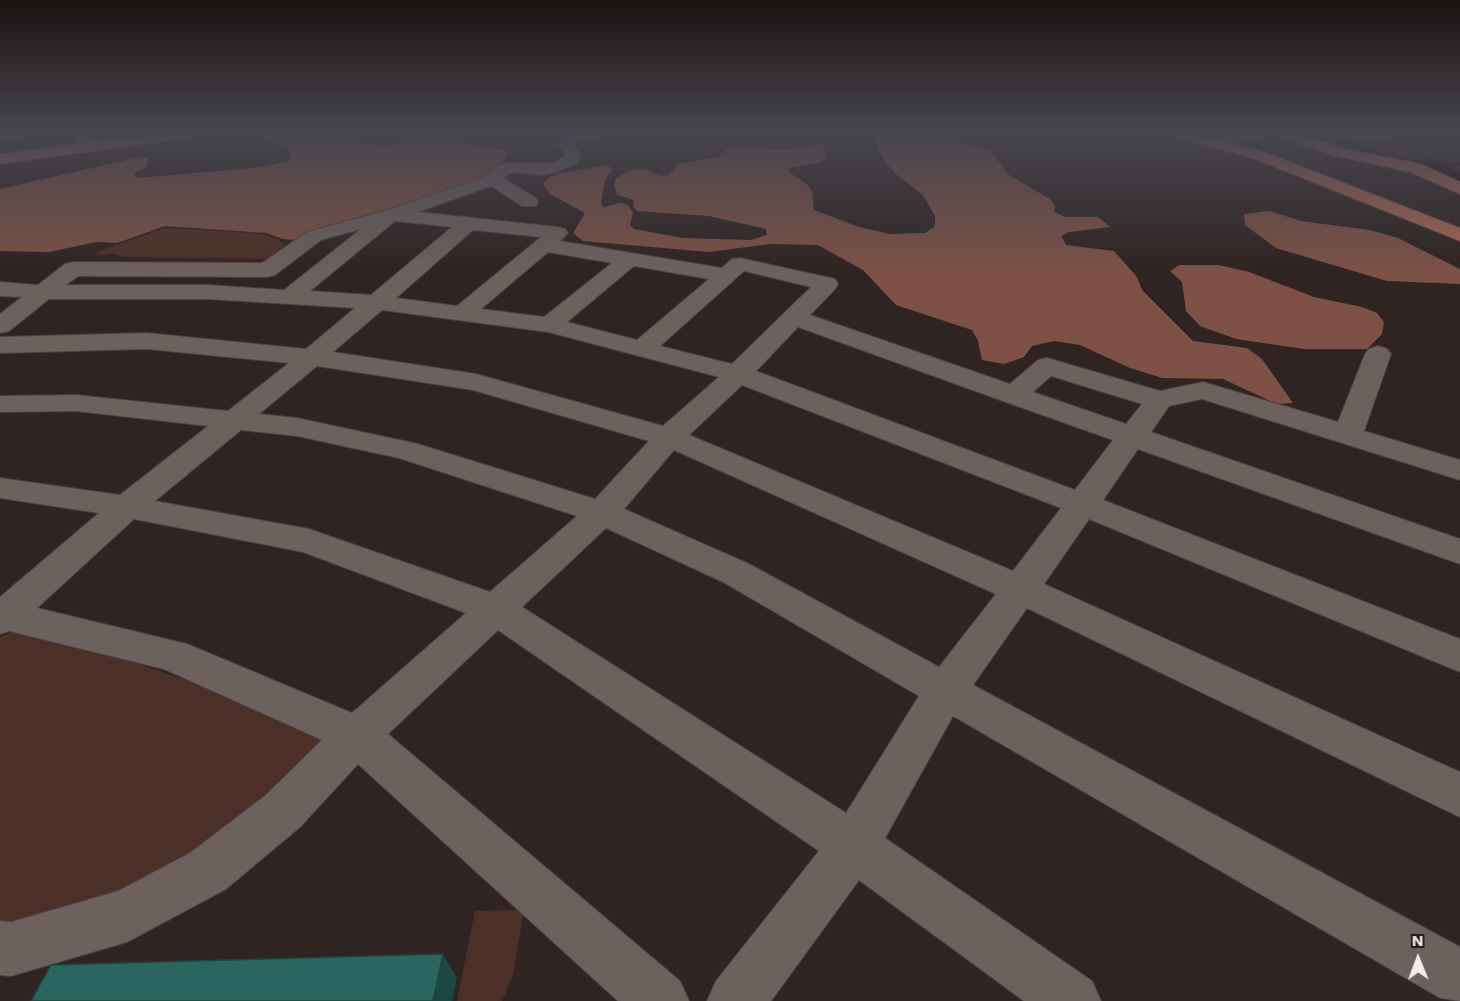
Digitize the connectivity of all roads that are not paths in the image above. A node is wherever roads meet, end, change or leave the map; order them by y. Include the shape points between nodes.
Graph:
1 (492, 179) edge
2 (1317, 179) edge
3 (1438, 179) edge
4 (490, 181) junction
5 (1460, 189) edge
6 (529, 202) dead end
7 (391, 215) junction
8 (468, 224) junction
9 (1460, 236) edge
10 (544, 245) junction
11 (630, 259) junction
12 (727, 275) junction
13 (0, 289) edge
14 (40, 292) junction
15 (290, 297) junction
16 (376, 302) junction
17 (462, 314) junction
18 (794, 317) junction
19 (549, 325) junction
20 (0, 326) edge
21 (0, 345) edge
22 (642, 349) junction
23 (1378, 354) dead end
24 (312, 357) junction
25 (738, 374) junction
26 (1013, 395) junction
27 (1159, 400) junction
28 (0, 404) edge
29 (232, 421) junction
30 (1348, 435) junction
31 (669, 437) junction
32 (1133, 437) junction
33 (1460, 470) edge
34 (0, 488) edge
35 (1082, 504) junction
36 (127, 507) junction
37 (602, 513) junction
38 (1460, 552) edge
39 (1020, 589) junction
40 (495, 609) junction
41 (2, 616) edge
42 (1460, 656) edge
43 (945, 691) junction
44 (357, 735) junction
45 (1460, 795) edge
46 (854, 846) junction
47 (0, 948) edge
48 (1460, 978) edge
49 (660, 1001) edge
50 (736, 1001) edge
51 (1072, 1001) edge

1 - 4 street
2 - 9 main road
3 - 5 main road
4 - 6 street
4 - 7 street
7 - 8 street
7 - 14 street via 314,236 267,270 73,269
7 - 15 street
8 - 10 street via 558,233
8 - 16 street
10 - 11 street
10 - 17 street
11 - 12 street
11 - 19 street
12 - 18 street via 740,264 827,284
12 - 22 street
13 - 14 street
14 - 15 street via 208,292
14 - 20 street
15 - 16 street
16 - 17 street
16 - 24 street
17 - 19 street
18 - 25 street
18 - 26 street
19 - 22 street
21 - 24 street via 147,341
22 - 25 street
23 - 30 street
24 - 29 street
24 - 31 street via 476,382
25 - 31 street
25 - 35 street
26 - 27 street via 1047,366
26 - 32 street
27 - 30 street via 1203,390
27 - 32 street
28 - 29 street via 76,403
29 - 36 street
29 - 37 street via 297,427 406,450
30 - 33 street
31 - 37 street
31 - 39 street
32 - 35 street
32 - 38 street
34 - 36 street
35 - 39 street
35 - 42 street
36 - 40 street via 309,541
36 - 41 street
37 - 40 street
37 - 43 street via 736,573
39 - 43 street
39 - 45 street
40 - 44 street
40 - 46 street
41 - 44 street via 173,655
43 - 46 street
43 - 48 street
44 - 47 street via 283,811 208,871 127,915 10,949
44 - 49 street
46 - 50 street
46 - 51 street

